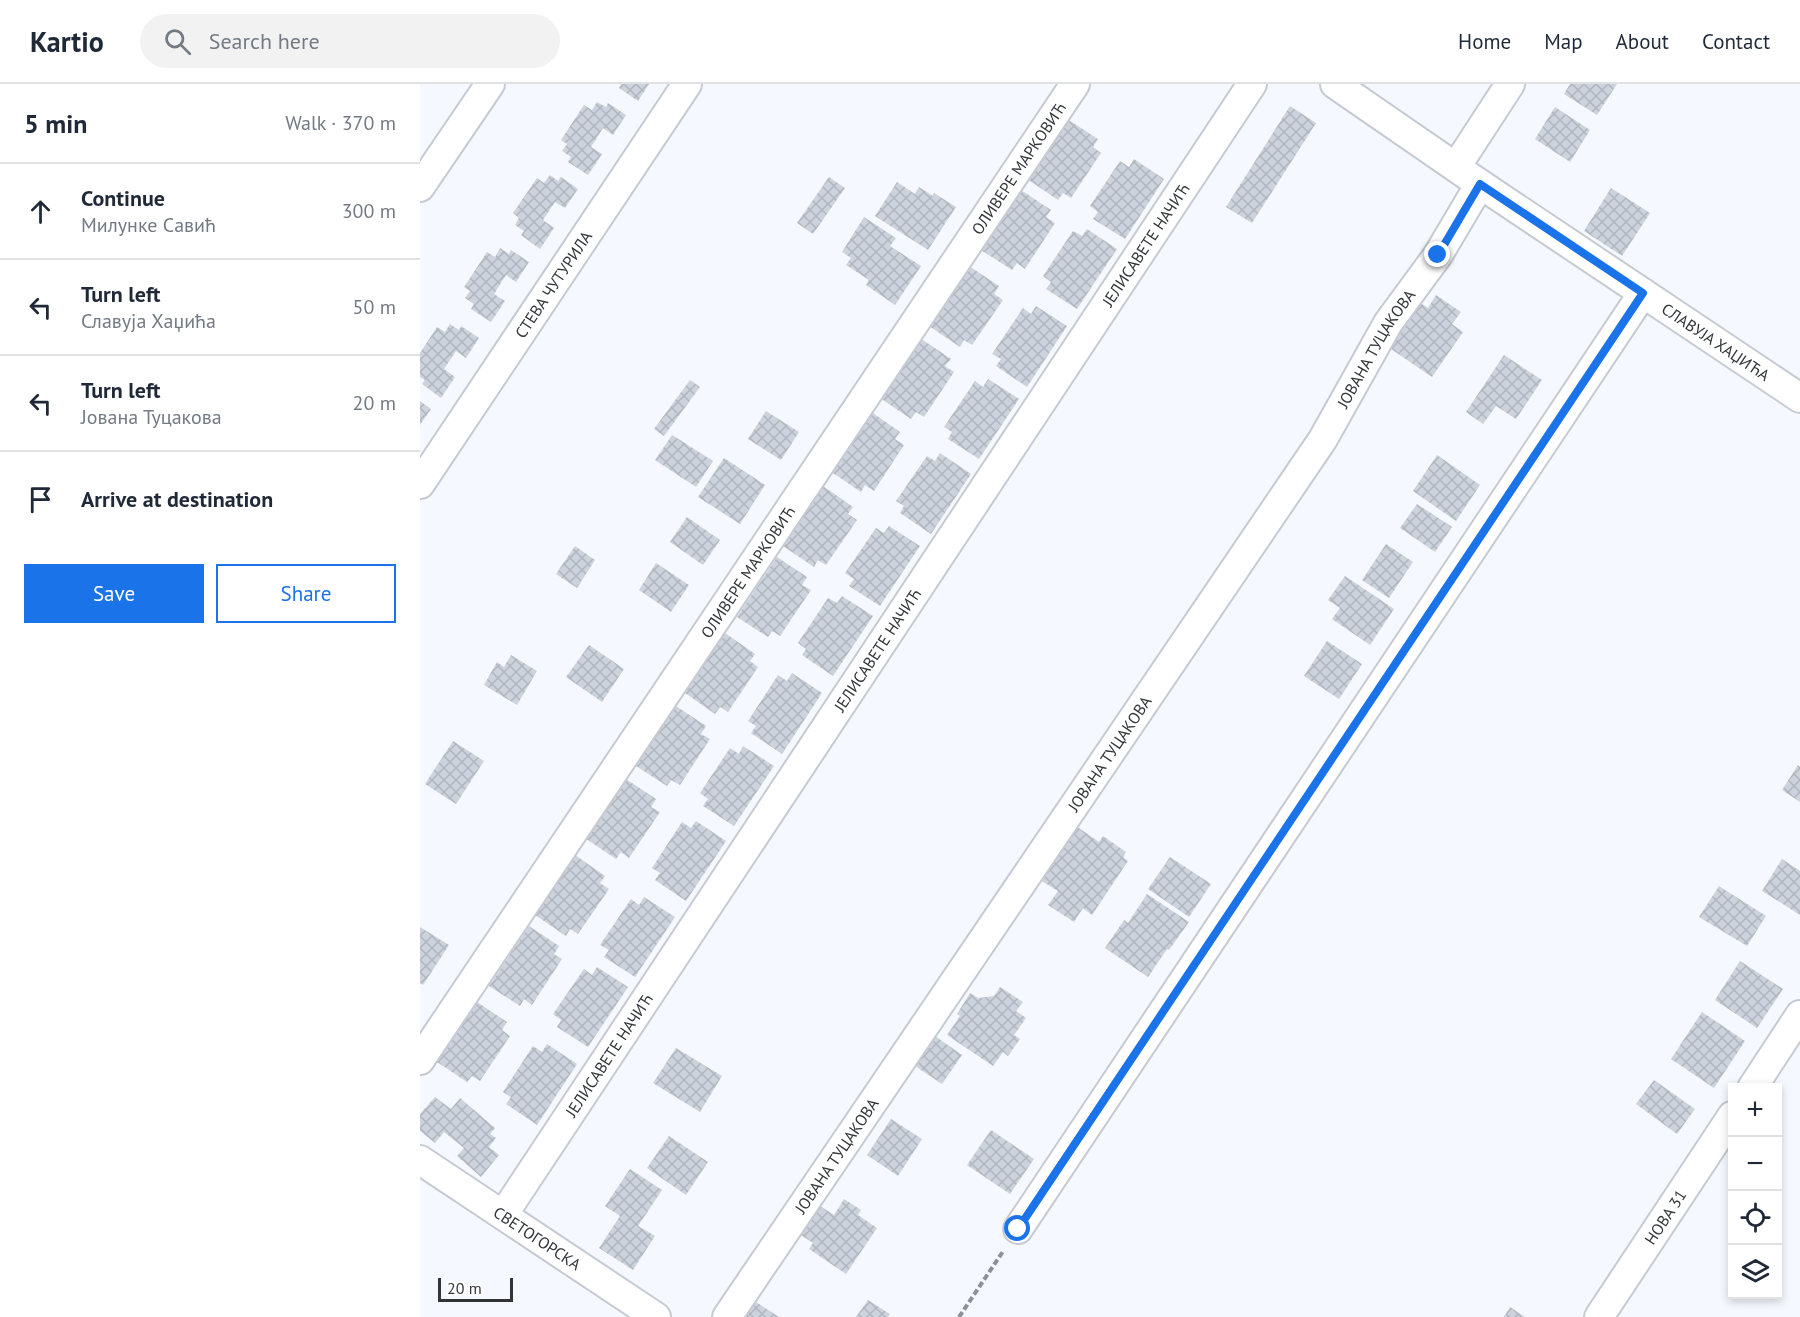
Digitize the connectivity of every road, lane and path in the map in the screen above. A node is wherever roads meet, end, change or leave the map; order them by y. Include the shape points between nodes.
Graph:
1 (490, 84) edge
2 (687, 84) edge
3 (1076, 84) edge
4 (1252, 84) edge
5 (1335, 84) edge
6 (1510, 84) edge
7 (1456, 167) junction
8 (1480, 184) junction
9 (420, 187) edge
10 (1643, 293) junction
11 (1800, 398) edge
12 (420, 484) edge
13 (1800, 1015) edge
14 (420, 1059) edge
15 (1755, 1083) edge
16 (1728, 1122) edge
17 (420, 1160) edge
18 (502, 1215) junction
19 (1018, 1229) joint
20 (656, 1317) edge
21 (727, 1317) edge
22 (959, 1317) edge
23 (1599, 1317) edge

1 - 9 street
2 - 12 street, СТЕВА ЧУТУРИЛА
3 - 14 street, ОЛИВЕРЕ МАРКОВИЋ
4 - 18 street, ЈЕЛИСАВЕТЕ НАЧИЋ
5 - 7 street, СЛАВУЈА ХАЏИЋА
6 - 7 street
7 - 8 street, СЛАВУЈА ХАЏИЋА
8 - 10 street, СЛАВУЈА ХАЏИЋА
8 - 21 street, ЈОВАНА ТУЦАКОВА via 1438,255 1388,323 1323,439
10 - 11 street, СЛАВУЈА ХАЏИЋА
10 - 19 street
13 - 15 street
16 - 23 street, НОВА 31
17 - 18 street, СВЕТОГОРСКА
18 - 20 street, СВЕТОГОРСКА
19 - 22 path

